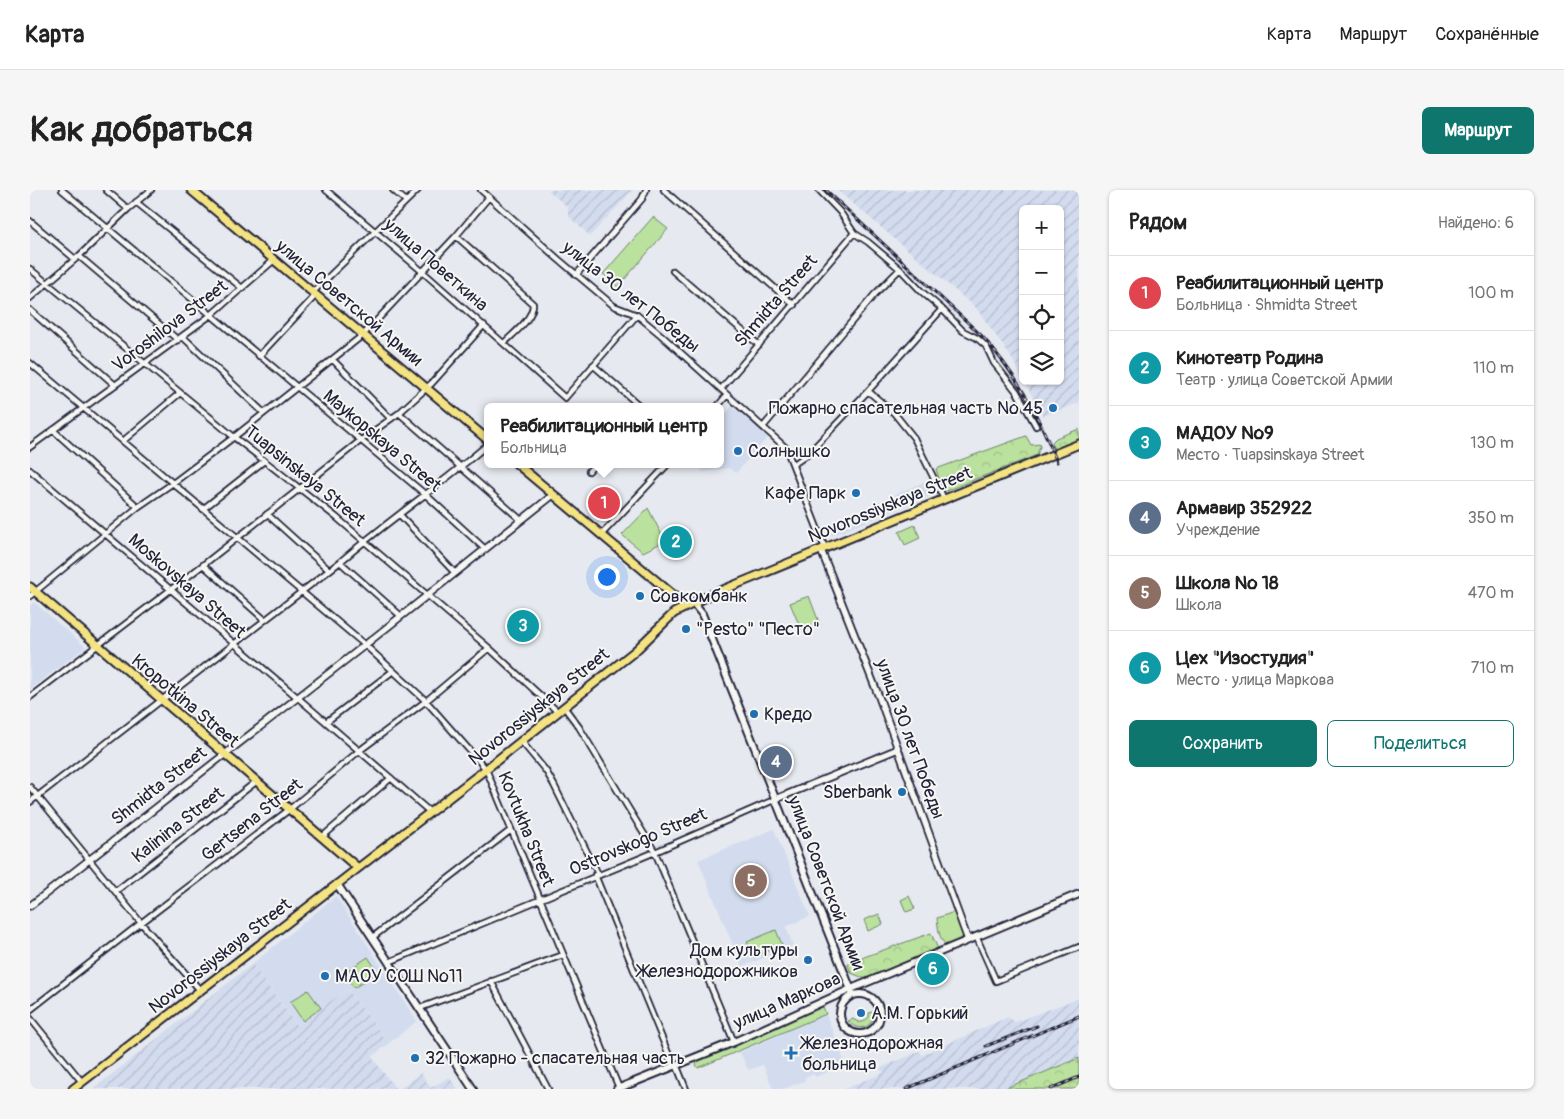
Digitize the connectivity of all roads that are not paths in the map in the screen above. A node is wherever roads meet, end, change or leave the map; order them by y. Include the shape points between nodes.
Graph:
1 (62, 190) edge
2 (106, 190) edge
3 (151, 190) edge
4 (191, 190) edge
5 (326, 190) edge
6 (393, 190) edge
7 (418, 190) edge
8 (481, 190) edge
9 (646, 190) edge
10 (664, 190) edge
11 (819, 190) edge
12 (489, 197) junction
13 (406, 201) junction
14 (136, 202) junction
15 (128, 209) junction
16 (30, 220) edge
17 (108, 227) junction
18 (375, 231) junction
19 (854, 233) junction
20 (456, 236) junction
21 (77, 257) junction
22 (274, 260) junction
23 (30, 269) edge
24 (900, 269) junction
25 (673, 271) dead end
26 (423, 272) junction
27 (576, 275) junction
28 (47, 283) junction
29 (242, 288) junction
30 (314, 293) junction
31 (30, 298) edge
32 (794, 305) junction
33 (942, 309) junction
34 (30, 310) edge
35 (636, 315) junction
36 (211, 316) junction
37 (484, 325) junction
38 (364, 335) junction
39 (183, 337) junction
40 (178, 340) junction
41 (504, 343) junction
42 (758, 345) junction
43 (259, 356) junction
44 (333, 360) junction
45 (30, 363) edge
46 (144, 363) junction
47 (593, 365) junction
48 (115, 385) junction
49 (298, 388) junction
50 (426, 388) junction
51 (721, 389) junction
52 (868, 391) junction
53 (180, 393) junction
54 (727, 395) junction
55 (636, 403) edge
56 (720, 403) edge
57 (84, 408) junction
58 (264, 413) junction
59 (399, 413) junction
60 (391, 419) junction
61 (1036, 426) dead end
62 (763, 427) junction
63 (53, 430) junction
64 (234, 437) junction
65 (484, 437) edge
66 (123, 441) junction
67 (360, 441) junction
68 (1079, 444) edge
69 (30, 447) edge
70 (484, 448) edge
71 (264, 461) junction
72 (794, 464) junction
73 (461, 468) junction
74 (522, 468) edge
75 (592, 468) edge
76 (664, 468) edge
77 (30, 470) edge
78 (589, 471) dead end
79 (174, 484) junction
80 (299, 488) junction
81 (426, 495) junction
82 (553, 495) junction
83 (944, 499) junction
84 (138, 507) junction
85 (203, 509) junction
86 (266, 514) junction
87 (400, 515) junction
88 (521, 520) junction
89 (105, 534) junction
90 (601, 535) junction
91 (237, 538) junction
92 (364, 541) junction
93 (485, 549) junction
94 (823, 549) junction
95 (340, 562) junction
96 (203, 565) junction
97 (329, 570) junction
98 (455, 573) junction
99 (171, 589) junction
100 (32, 592) edge
101 (300, 592) junction
102 (428, 595) junction
103 (694, 604) junction
104 (401, 616) junction
105 (265, 620) junction
106 (234, 644) junction
107 (365, 645) junction
108 (97, 646) junction
109 (489, 648) junction
110 (392, 671) junction
111 (30, 697) edge
112 (297, 697) junction
113 (161, 700) junction
114 (426, 702) junction
115 (564, 707) junction
116 (558, 712) junction
117 (326, 722) junction
118 (521, 741) junction
119 (898, 749) junction
120 (359, 751) junction
121 (224, 754) junction
122 (486, 769) junction
123 (391, 778) junction
124 (256, 781) junction
125 (30, 786) edge
126 (38, 797) junction
127 (776, 799) junction
128 (30, 802) edge
129 (290, 809) junction
130 (430, 812) junction
131 (511, 830) junction
132 (322, 837) junction
133 (655, 852) junction
134 (90, 860) junction
135 (358, 868) junction
136 (597, 875) junction
137 (337, 884) junction
138 (116, 891) junction
139 (1079, 894) edge
140 (539, 899) junction
141 (30, 906) edge
142 (141, 923) junction
143 (976, 936) junction
144 (373, 937) junction
145 (968, 940) junction
146 (1079, 947) edge
147 (563, 955) junction
148 (389, 962) junction
149 (492, 981) junction
150 (200, 990) junction
151 (852, 992) junction
152 (420, 1008) junction
153 (30, 1010) edge
154 (30, 1018) edge
155 (734, 1042) junction
156 (675, 1065) junction
157 (82, 1082) junction
158 (618, 1088) edge
159 (73, 1089) edge
160 (473, 1089) edge
161 (548, 1089) edge
162 (686, 1089) edge

1 - 17 street, Maykopskaya Street
2 - 15 street
3 - 14 street
4 - 22 main road, улица Советской Армии
5 - 18 street, улица Поветкина
6 - 13 street
7 - 13 street
8 - 12 street, улица 30 лет Победы
9 - 27 street via 642,199
10 - 32 street
11 - 19 street
12 - 20 street
12 - 27 street, улица 30 лет Победы
13 - 18 street
14 - 15 street
14 - 29 street, Voroshilova Street
15 - 17 street
16 - 21 street
17 - 21 street
17 - 36 street, Maykopskaya Street
18 - 26 street, улица Поветкина
18 - 30 street
19 - 24 street
19 - 32 street, Shmidta Street
20 - 26 street
20 - 41 street via 533,304 530,316
21 - 28 street
21 - 40 street
22 - 29 street, Voroshilova Street
22 - 30 main road, улица Советской Армии
23 - 28 street, Tuapsinskaya Street
24 - 33 street
24 - 62 street via 875,294
25 - 42 street
26 - 37 street, улица Поветкина
26 - 38 street
27 - 35 street, улица 30 лет Победы via 614,306
28 - 31 street
28 - 46 street, Tuapsinskaya Street
29 - 36 street, Voroshilova Street
30 - 38 main road, улица Советской Армии
30 - 43 street
32 - 42 street, Shmidta Street
33 - 52 street
33 - 61 street via 963,331 986,346
34 - 48 street, Voroshilova Street
35 - 47 street
35 - 51 street, улица 30 лет Победы
36 - 39 street, Voroshilova Street
36 - 43 street, Maykopskaya Street
37 - 41 street, улица Поветкина
37 - 50 street
38 - 44 street
38 - 50 main road, улица Советской Армии
39 - 40 street, Voroshilova Street
39 - 58 street
40 - 46 street, Voroshilova Street
41 - 47 street, улица Поветкина via 566,398
42 - 51 street, Shmidta Street
43 - 49 street, Maykopskaya Street
44 - 49 street
44 - 60 street
45 - 57 street, Kovtukha Street
46 - 48 street, Voroshilova Street
46 - 53 street, Tuapsinskaya Street
47 - 55 street
48 - 57 street, Voroshilova Street
49 - 58 street
49 - 67 street, Maykopskaya Street
50 - 59 street
50 - 65 main road, улица Советской Армии
51 - 54 street, улица 30 лет Победы
52 - 72 street via 807,456
52 - 83 street via 914,438
53 - 64 street, Tuapsinskaya Street
53 - 66 street
54 - 56 street
54 - 62 street, улица 30 лет Победы
57 - 63 street, Voroshilova Street
57 - 66 street, Kovtukha Street
58 - 64 street
59 - 60 street
59 - 73 street
60 - 67 street
62 - 72 street, улица 30 лет Победы via 786,448
63 - 69 street, Voroshilova Street
63 - 84 street
64 - 71 street, Tuapsinskaya Street
64 - 79 street
66 - 79 street, Kovtukha Street
67 - 80 street
67 - 81 street, Maykopskaya Street
68 - 83 main road, Novorossiyskaya Street
70 - 73 street
71 - 80 street, Tuapsinskaya Street
71 - 85 street
72 - 94 street, улица 30 лет Победы
73 - 81 street
73 - 88 street
74 - 82 main road
75 - 78 street
76 - 90 street
77 - 89 street, Moskovskaya Street
79 - 84 street
79 - 85 street, Kovtukha Street
80 - 86 street
80 - 92 street, Tuapsinskaya Street
81 - 87 street
81 - 93 street, Maykopskaya Street
82 - 88 street, Shmidta Street
82 - 90 main road
83 - 94 main road, Novorossiyskaya Street
84 - 89 street
85 - 91 street, Kovtukha Street
86 - 91 street
86 - 97 street
87 - 92 street
87 - 98 street
88 - 93 street, Shmidta Street
89 - 99 street, Moskovskaya Street
89 - 100 street
90 - 103 main road via 672,594
91 - 96 street
91 - 101 street, Kovtukha Street
92 - 95 street
92 - 102 street, Tuapsinskaya Street
93 - 98 street, Shmidta Street
94 - 103 main road, Novorossiyskaya Street
94 - 119 street, улица 30 лет Победы
95 - 97 street
95 - 104 street
96 - 99 street
96 - 105 street
97 - 101 street
98 - 102 street, Shmidta Street
99 - 106 street, Moskovskaya Street
99 - 108 street
100 - 108 main road, Kropotkina Street
101 - 105 street
101 - 107 street, Kovtukha Street
102 - 104 street, Shmidta Street
102 - 109 street, Tuapsinskaya Street
103 - 115 main road, Novorossiyskaya Street via 674,613 635,651
103 - 127 main road, улица Советской Армии via 702,614
104 - 107 street, Shmidta Street
105 - 106 street
106 - 112 street, Moskovskaya Street
106 - 113 street
107 - 110 street, Kovtukha Street
107 - 112 street, Shmidta Street
108 - 111 street
108 - 113 main road, Kropotkina Street
109 - 114 street, Gertsena Street
109 - 116 street, Tuapsinskaya Street
110 - 114 street, Kovtukha Street
110 - 117 street
112 - 117 street, Moskovskaya Street
112 - 121 street, Shmidta Street
113 - 121 main road, Kropotkina Street
113 - 126 street
114 - 120 street, Gertsena Street
114 - 122 street, Kovtukha Street
115 - 116 main road, Novorossiyskaya Street
115 - 133 street via 579,726
116 - 118 main road, Novorossiyskaya Street
117 - 120 street, Moskovskaya Street
118 - 122 main road, Novorossiyskaya Street
118 - 136 street via 554,785
119 - 127 street, Ostrovskogo Street
119 - 145 street, улица 30 лет Победы
120 - 123 street, Moskovskaya Street
120 - 129 street, Gertsena Street
121 - 124 main road, Kropotkina Street
121 - 134 street, Shmidta Street
122 - 130 main road, Novorossiyskaya Street
122 - 131 street, Kovtukha Street
123 - 130 street, Moskovskaya Street
123 - 132 street
124 - 129 main road, Kropotkina Street
124 - 138 street, Kalinina Street
125 - 126 street
126 - 128 street
126 - 134 street
127 - 133 street, Ostrovskogo Street
127 - 151 main road, улица Советской Армии
129 - 132 main road, Kropotkina Street
129 - 142 street, Gertsena Street
130 - 135 main road, Novorossiyskaya Street
131 - 140 street, Kovtukha Street
131 - 144 street
132 - 135 main road, Kropotkina Street
133 - 136 street, Ostrovskogo Street
133 - 155 street
134 - 138 street
134 - 141 street, Shmidta Street
135 - 137 main road, Novorossiyskaya Street
136 - 140 street, Ostrovskogo Street
136 - 156 street
137 - 144 main road
137 - 150 main road, Novorossiyskaya Street
138 - 142 street
139 - 143 main road, улица Маркова
140 - 147 street, Kovtukha Street
140 - 148 street, Ostrovskogo Street
142 - 150 street
142 - 153 street, Gertsena Street
143 - 145 main road, улица Маркова
143 - 146 street via 996,982
144 - 148 main road
145 - 151 main road, улица Маркова
147 - 149 street
147 - 158 street, Kovtukha Street
148 - 152 main road
149 - 152 street
149 - 161 street
150 - 157 main road, Novorossiyskaya Street
151 - 151 main road via 842,1006 841,1022 855,1034 867,1033 877,1026 879,1007 866,995
151 - 155 main road, улица Маркова
152 - 160 main road
154 - 157 street
155 - 156 main road, улица Маркова
156 - 158 main road, улица Маркова
156 - 162 street
157 - 159 main road, Novorossiyskaya Street

